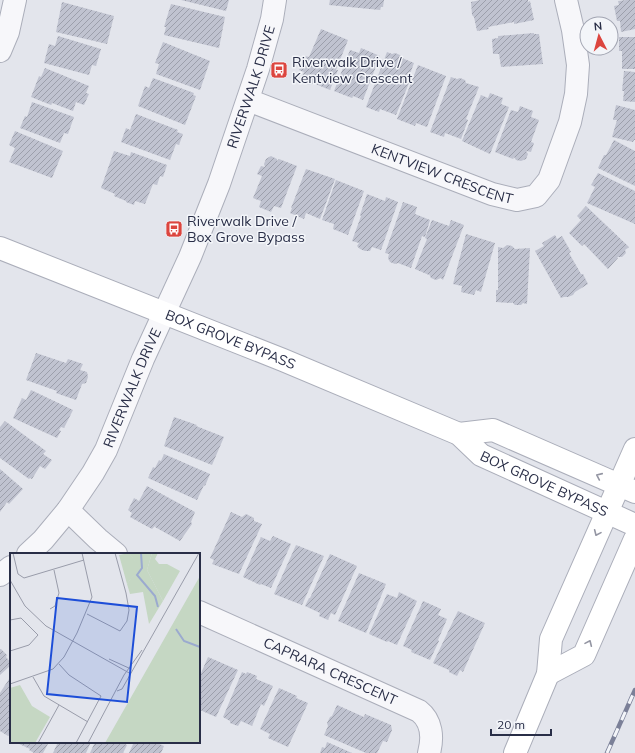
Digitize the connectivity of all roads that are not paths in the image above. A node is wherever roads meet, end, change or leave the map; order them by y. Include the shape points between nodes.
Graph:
1 (15, 0) edge
2 (276, 0) edge
3 (566, 0) edge
4 (0, 51) edge
5 (248, 100) junction
6 (0, 248) edge
7 (164, 314) junction
8 (459, 434) junction
9 (635, 449) edge
10 (627, 488) edge
11 (68, 510) junction
12 (606, 512) junction
13 (635, 525) edge
14 (635, 539) edge
15 (29, 553) edge
16 (115, 553) edge
17 (10, 568) edge
18 (0, 575) edge
19 (200, 612) edge
20 (548, 674) junction
21 (429, 753) edge
22 (515, 753) edge

1 - 4 street via 8,32
2 - 5 street, RIVERWALK DRIVE
3 - 5 street, KENTVIEW CRESCENT via 578,65 576,94 570,122 549,180 536,196 517,200 492,194
5 - 7 street, RIVERWALK DRIVE via 190,257
6 - 7 main road, BOX GROVE BYPASS
7 - 8 main road, BOX GROVE BYPASS via 291,363
7 - 11 street, RIVERWALK DRIVE via 106,450
10 -> 8 main road, BOX GROVE BYPASS via 493,430
8 - 12 main road, BOX GROVE BYPASS via 482,455
9 - 10 main road
10 - 12 main road
11 - 15 street, RIVERWALK DRIVE
11 - 16 street
12 - 13 main road, BOX GROVE BYPASS
12 -> 20 main road via 551,639
20 -> 14 main road via 584,655
17 - 18 street
19 - 21 street, CAPRARA CRESCENT via 419,711 425,716 430,729 432,742
20 - 22 main road

